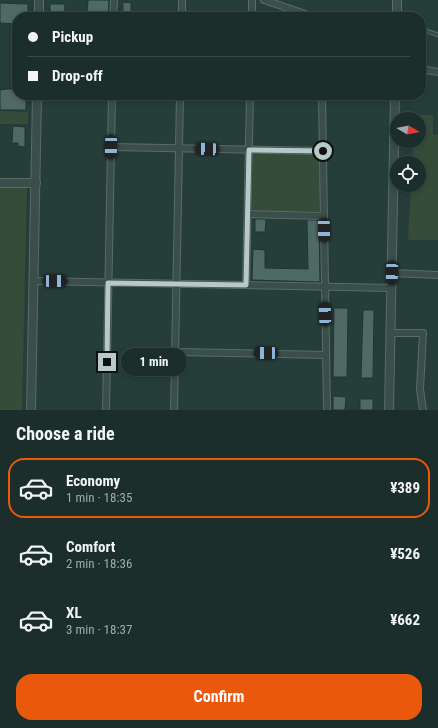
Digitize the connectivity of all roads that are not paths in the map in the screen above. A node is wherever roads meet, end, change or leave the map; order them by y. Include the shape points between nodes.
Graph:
1 (39, 0) edge
2 (114, 0) edge
3 (182, 0) edge
4 (252, 0) edge
5 (264, 0) edge
6 (397, 0) edge
7 (39, 12) edge
8 (113, 12) edge
9 (182, 12) edge
10 (252, 12) edge
11 (299, 12) edge
12 (397, 12) edge
13 (426, 31) edge
14 (438, 35) edge
15 (426, 70) edge
16 (438, 72) edge
17 (37, 100) edge
18 (112, 100) edge
19 (180, 100) edge
20 (250, 100) edge
21 (322, 100) edge
22 (395, 100) edge
23 (111, 147) junction
24 (179, 148) junction
25 (249, 150) junction
26 (323, 151) junction
27 (36, 183) junction
28 (0, 184) edge
29 (248, 214) junction
30 (323, 216) junction
31 (392, 273) junction
32 (438, 275) edge
33 (33, 281) junction
34 (108, 283) junction
35 (176, 284) junction
36 (246, 285) junction
37 (324, 287) junction
38 (392, 288) junction
39 (391, 332) junction
40 (176, 352) junction
41 (326, 354) junction
42 (31, 410) edge
43 (106, 410) edge
44 (174, 410) edge
45 (327, 410) edge
46 (389, 410) edge
47 (423, 410) edge

1 - 7 street
2 - 8 street
3 - 9 street
4 - 10 street
5 - 11 street
6 - 12 street
13 - 14 lane
15 - 16 street
17 - 27 street
18 - 23 street
19 - 24 street
20 - 25 street
21 - 26 street
22 - 31 street
23 - 24 street
23 - 34 street
24 - 25 street
24 - 35 street
25 - 26 street
25 - 29 street
26 - 30 street
27 - 28 street
27 - 33 street
29 - 30 street
29 - 36 street
30 - 37 street
31 - 32 street
31 - 38 street
33 - 34 street
33 - 42 street
34 - 35 street
34 - 43 street
35 - 36 street
35 - 40 street
36 - 37 street
37 - 38 street
37 - 41 street
38 - 39 street
39 - 46 street
39 - 47 street via 423,333 420,389
40 - 41 street
40 - 44 street
41 - 45 street

